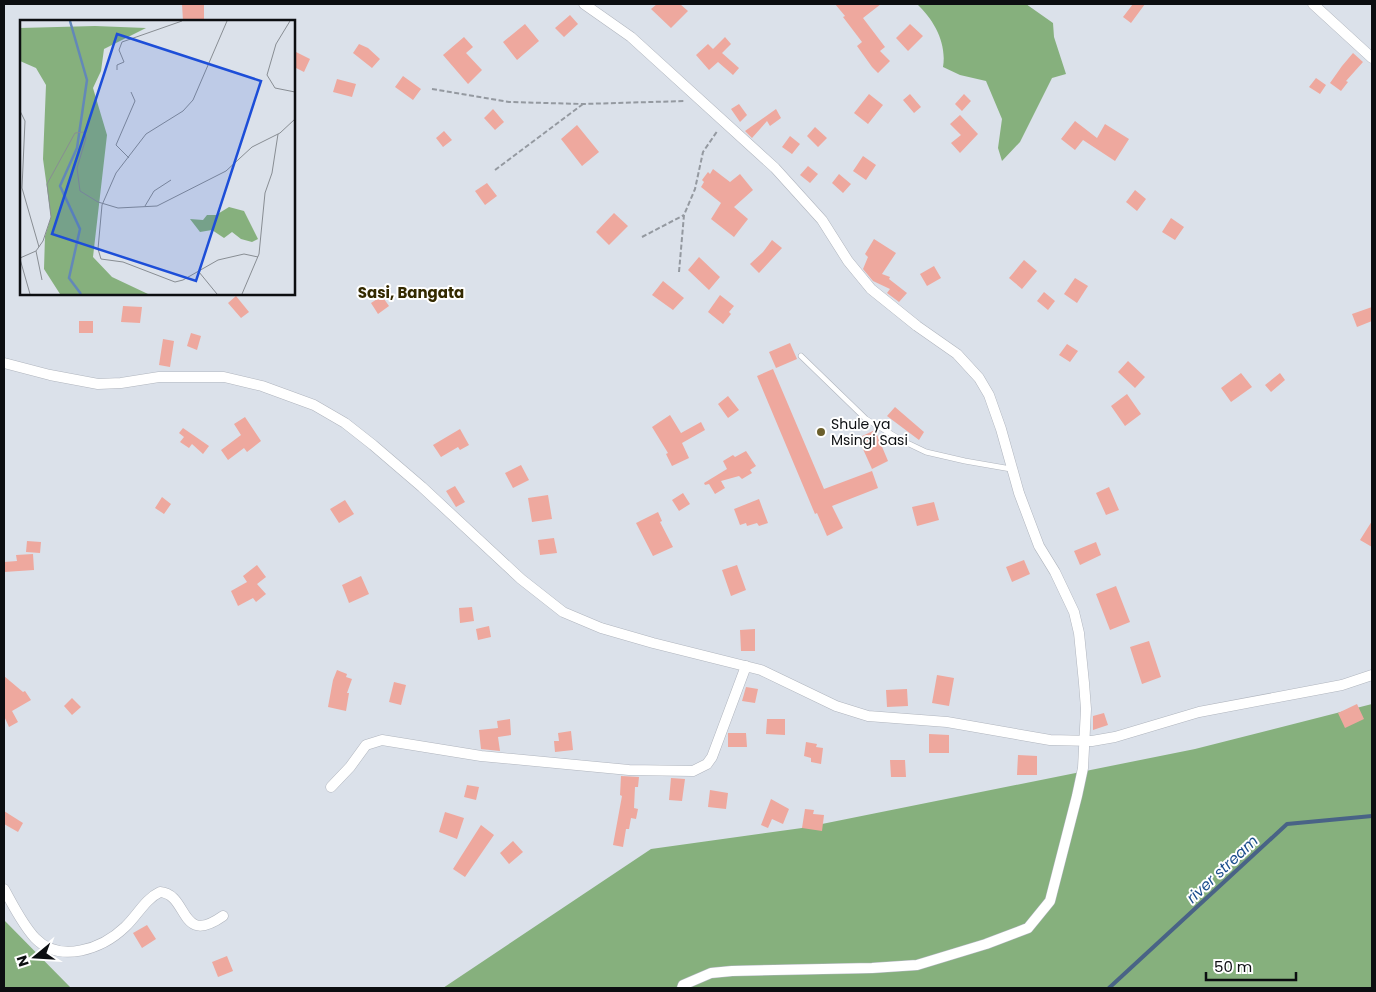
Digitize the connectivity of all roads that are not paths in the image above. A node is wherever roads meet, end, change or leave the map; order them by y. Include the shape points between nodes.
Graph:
1 (584, 4) edge
2 (1313, 4) edge
3 (1372, 58) edge
4 (801, 356) dead end
5 (4, 363) edge
6 (1011, 469) junction
7 (746, 666) junction
8 (1372, 676) edge
9 (1084, 741) junction
10 (331, 787) dead end
11 (4, 889) edge
12 (223, 916) dead end
13 (682, 988) edge

1 - 6 street via 631,37 775,168 822,220 871,290 957,354 979,378 989,395
2 - 3 street
4 - 6 lane via 866,419 903,441 926,452
5 - 7 street via 98,384 159,377 224,377 262,386 314,405 373,445 540,596 563,612 653,643
6 - 9 street via 1039,546 1074,612 1086,708
7 - 9 street via 836,706 868,716 947,722 1050,740
7 - 10 street via 712,757 707,764 693,771 629,770 518,760 382,740 366,745
8 - 9 street via 1342,685 1199,712 1101,740
9 - 13 street via 1083,768 1050,901 1028,928 917,965 711,973
11 - 12 street via 35,937 43,945 64,952 84,950 114,936 160,892 169,894 193,924 207,925

